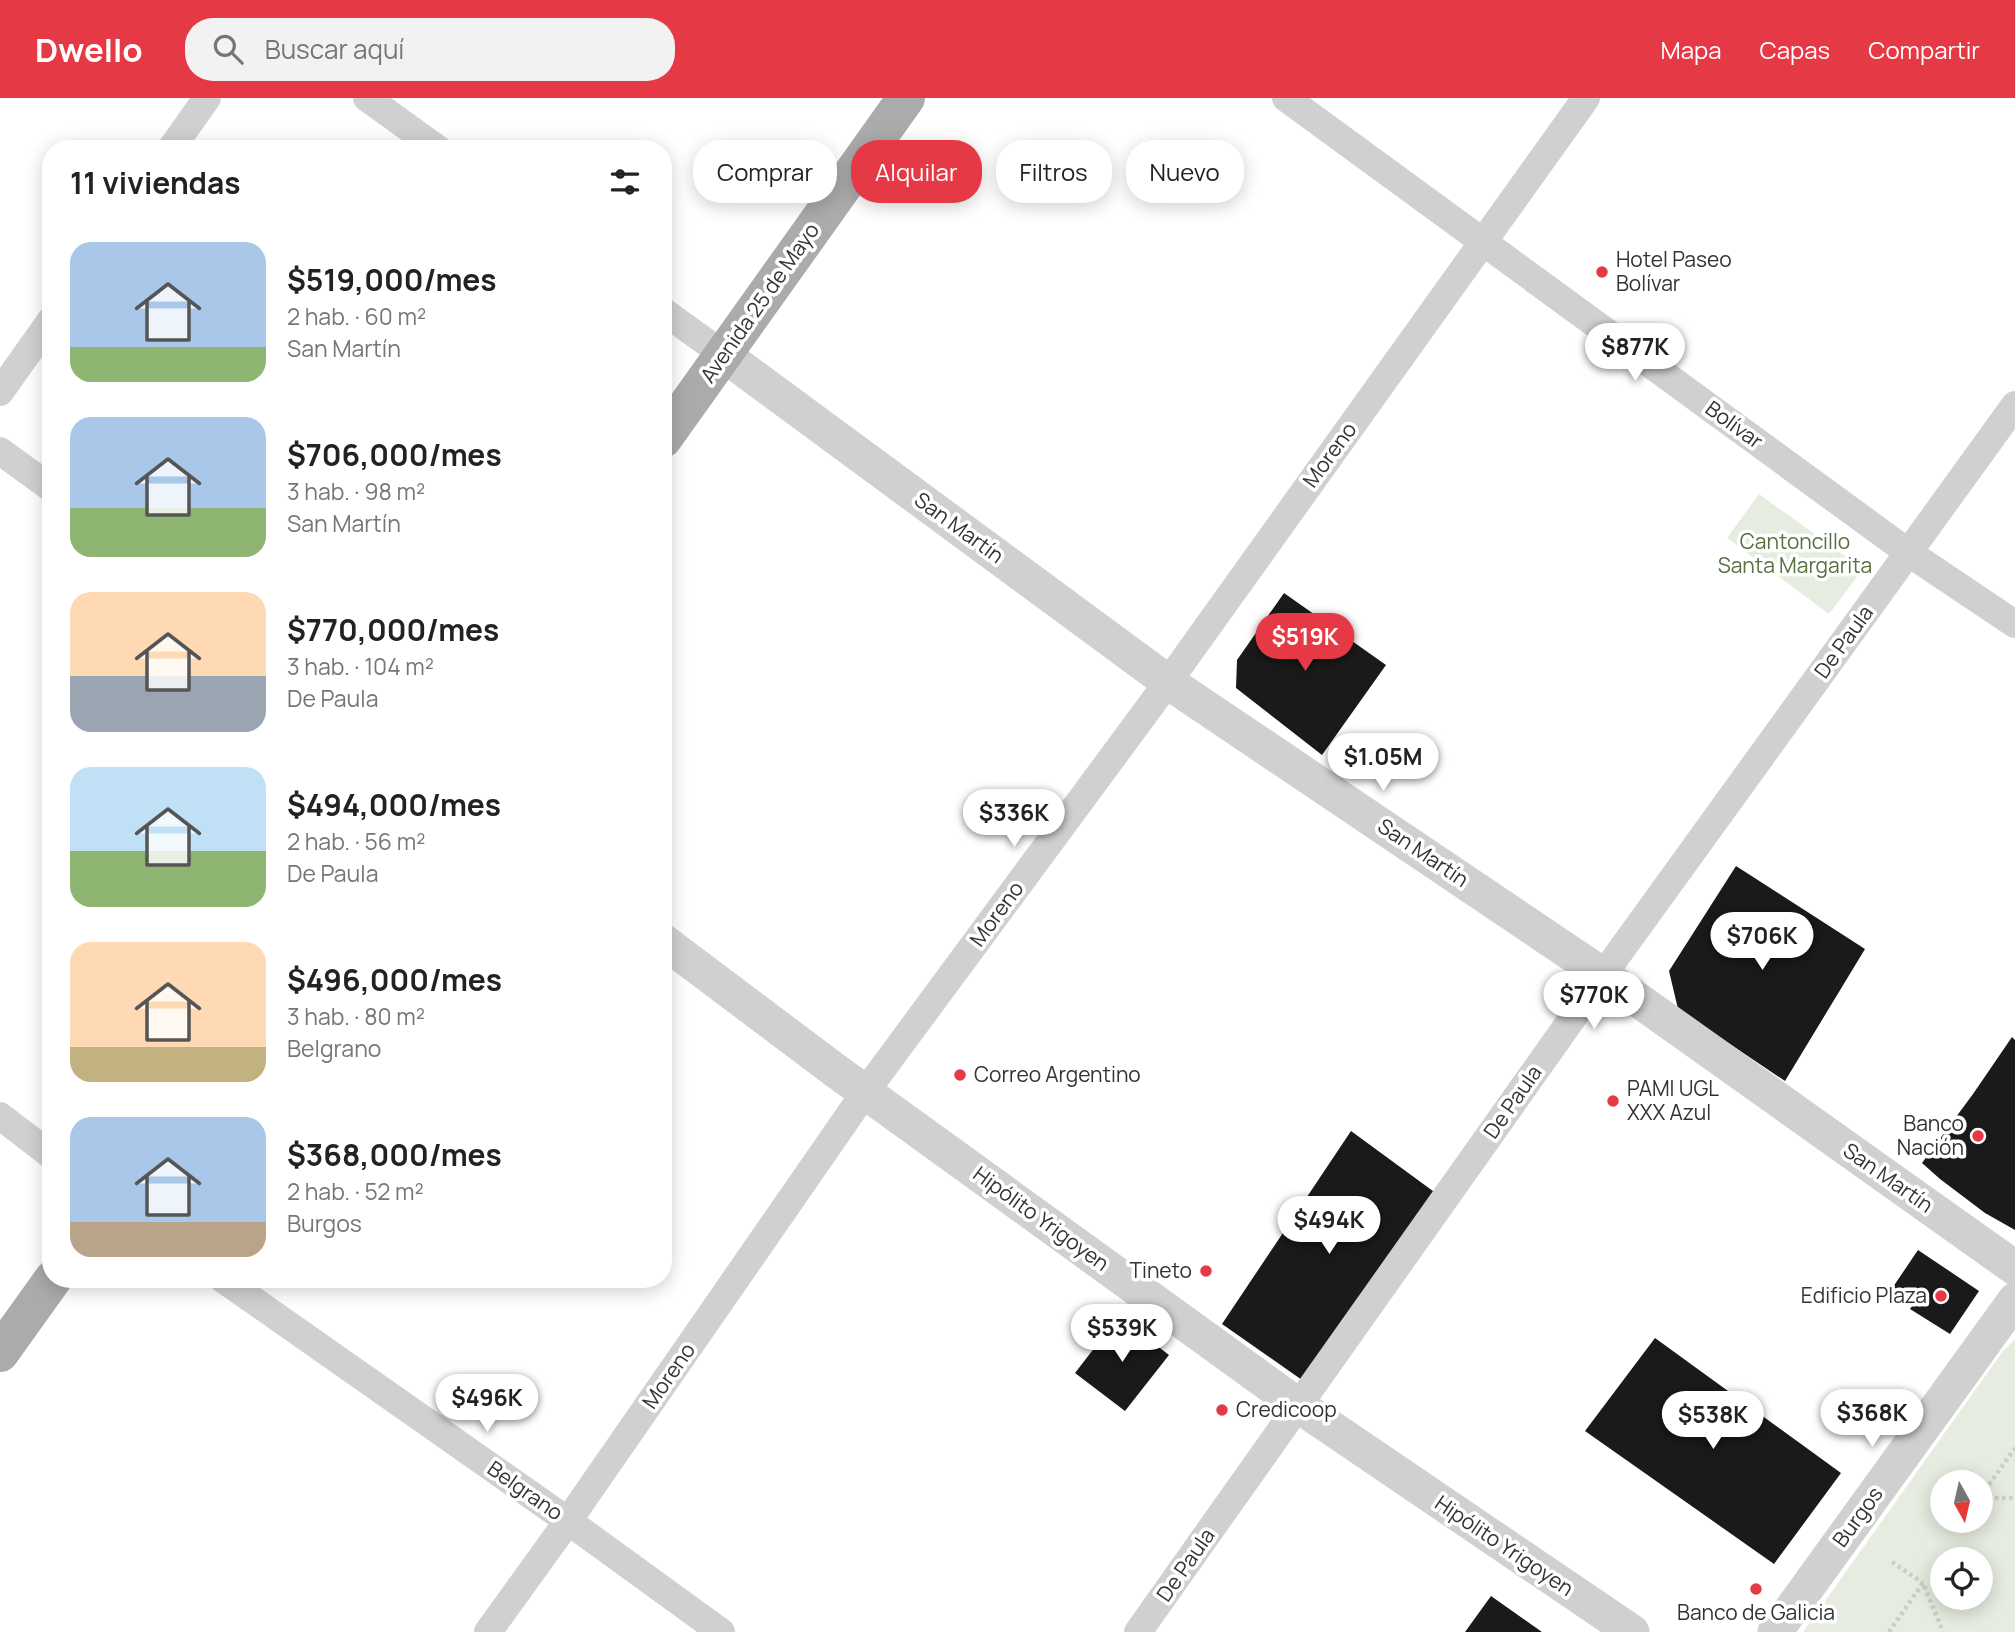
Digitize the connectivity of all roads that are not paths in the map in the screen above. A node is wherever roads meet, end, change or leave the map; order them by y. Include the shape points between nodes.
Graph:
1 (207, 98) edge
2 (367, 98) edge
3 (906, 98) edge
4 (1286, 98) edge
5 (1586, 98) edge
6 (177, 140) edge
7 (425, 140) edge
8 (1483, 242) junction
9 (672, 317) edge
10 (42, 333) edge
11 (724, 355) junction
12 (0, 392) edge
13 (2015, 405) edge
14 (672, 427) edge
15 (0, 451) edge
16 (42, 481) edge
17 (1909, 552) junction
18 (2015, 624) edge
19 (1168, 682) junction
20 (672, 948) edge
21 (1603, 975) junction
22 (866, 1091) junction
23 (0, 1116) edge
24 (42, 1148) edge
25 (2015, 1268) edge
26 (47, 1288) edge
27 (236, 1288) edge
28 (2015, 1300) edge
29 (0, 1353) edge
30 (1299, 1406) junction
31 (568, 1521) junction
32 (488, 1632) edge
33 (721, 1632) edge
34 (1138, 1632) edge
35 (1632, 1632) edge
36 (1775, 1632) edge

1 - 6 street
2 - 7 street
3 - 11 main road, Avenida 25 de Mayo
4 - 8 street, Bolívar
5 - 8 street, Moreno
8 - 17 street, Bolívar
8 - 19 street, Moreno
9 - 11 street, San Martín
10 - 12 street
11 - 14 main road, Avenida 25 de Mayo
11 - 19 street, San Martín
13 - 17 street, De Paula
15 - 16 street
17 - 18 street, Bolívar
17 - 21 street, De Paula
19 - 21 street, San Martín
19 - 22 street, Moreno
20 - 22 street, Hipólito Yrigoyen
21 - 25 street, San Martín
21 - 30 street, De Paula
22 - 30 street, Hipólito Yrigoyen
22 - 31 street, Moreno
23 - 24 street
26 - 29 main road
27 - 31 street, Belgrano
28 - 36 street, Burgos
30 - 34 street, De Paula
30 - 35 street, Hipólito Yrigoyen
31 - 32 street, Moreno
31 - 33 street, Belgrano

